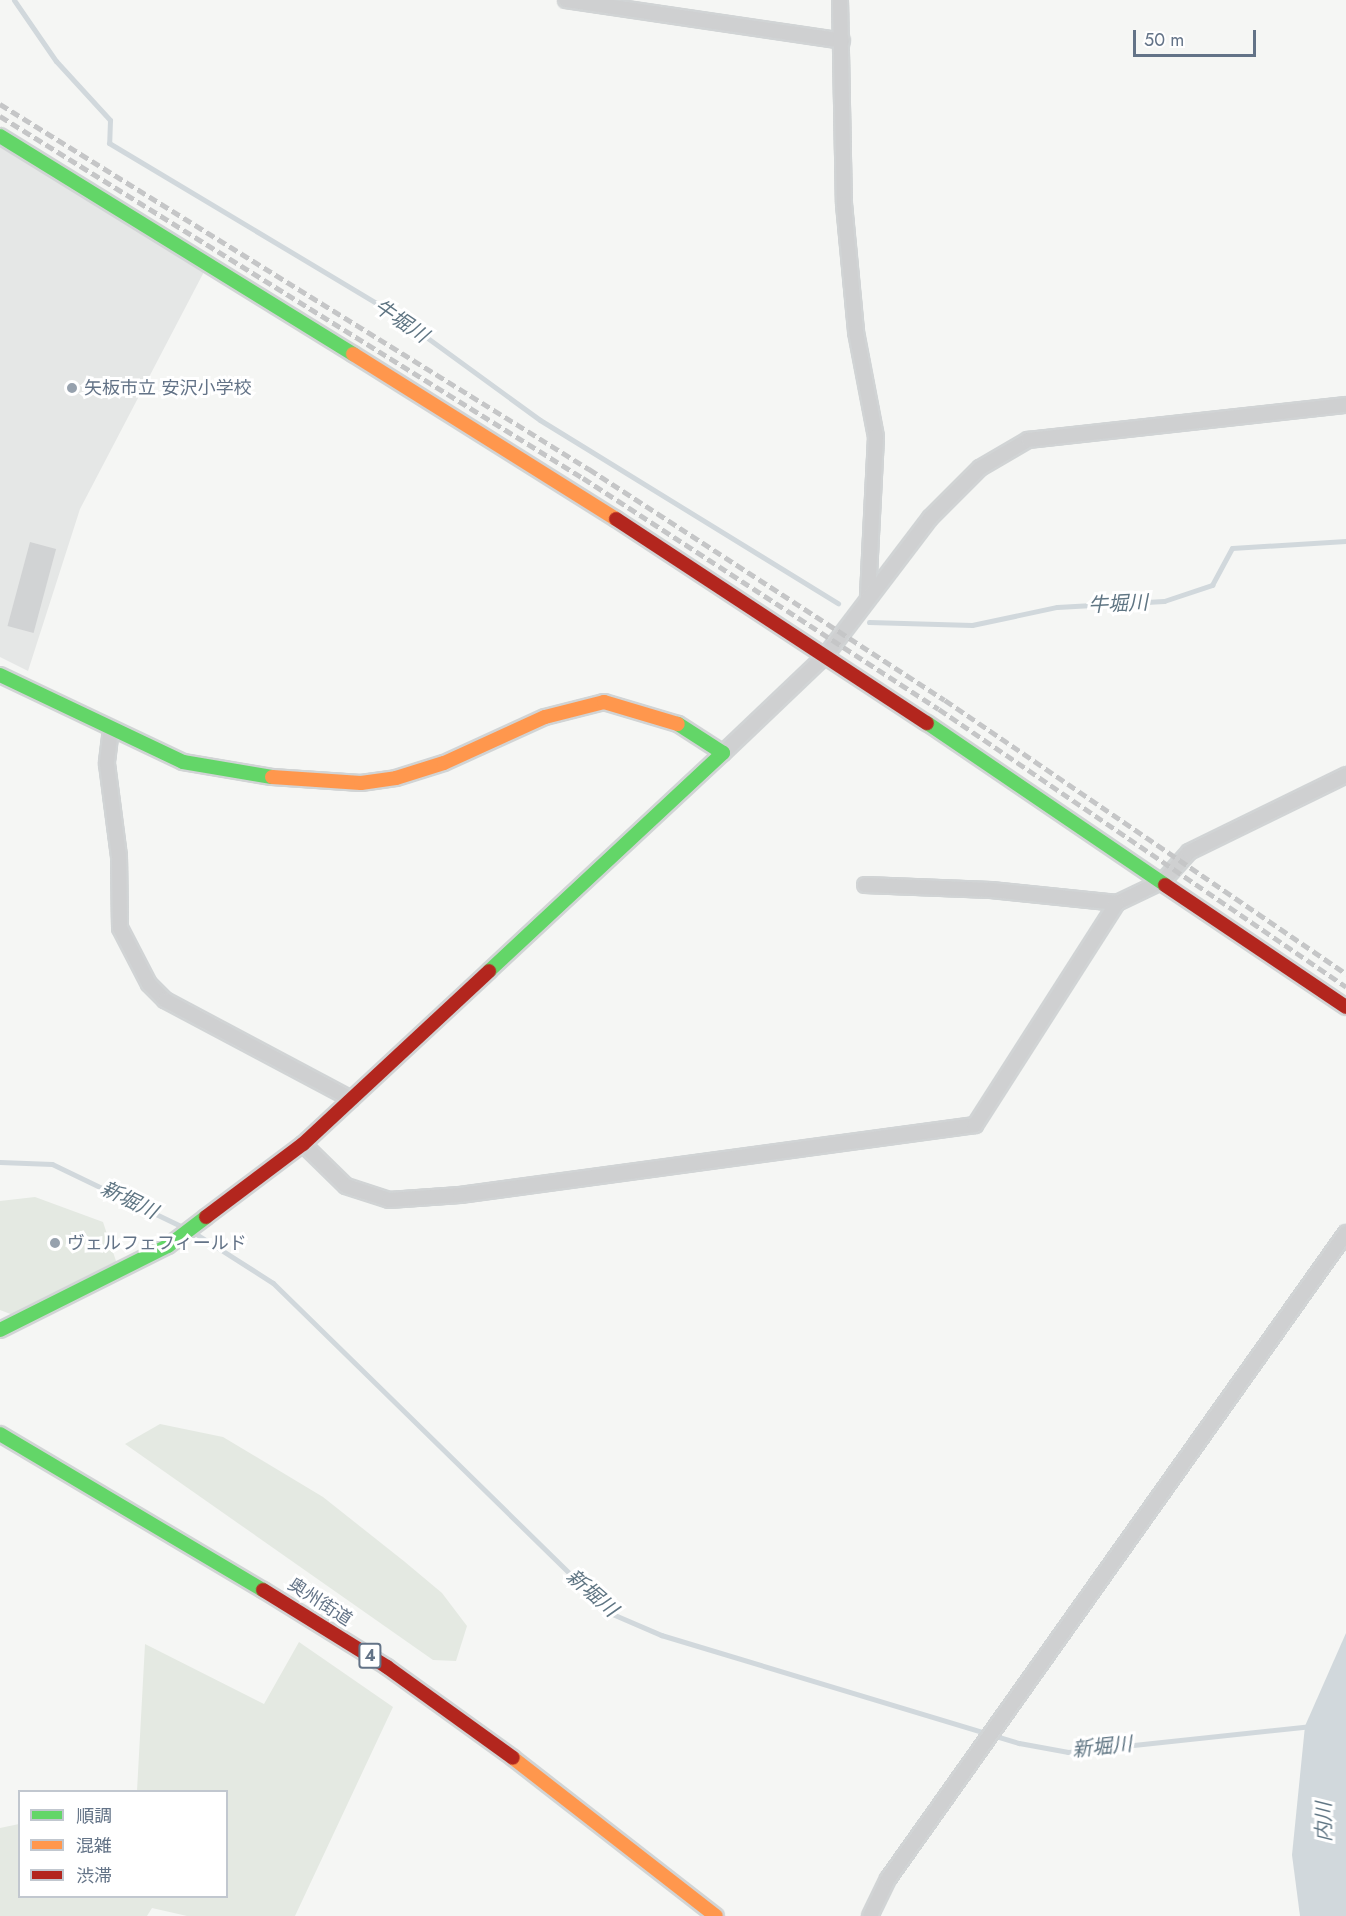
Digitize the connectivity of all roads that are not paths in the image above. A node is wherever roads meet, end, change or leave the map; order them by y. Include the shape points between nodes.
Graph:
1 (566, 0) edge
2 (840, 0) edge
3 (842, 41) junction
4 (0, 136) edge
5 (1346, 405) edge
6 (868, 597) junction
7 (826, 655) junction
8 (0, 675) edge
9 (111, 729) junction
10 (723, 753) junction
11 (1346, 775) edge
12 (1163, 881) junction
13 (865, 885) dead end
14 (1117, 903) junction
15 (1346, 1007) edge
16 (351, 1099) junction
17 (303, 1144) junction
18 (1346, 1233) edge
19 (0, 1330) edge
20 (0, 1434) edge
21 (716, 1916) edge
22 (870, 1916) edge

1 - 3 street
2 - 3 street
3 - 6 street via 844,204 856,332 876,437
4 - 7 main road via 489,438
5 - 6 street via 1028,440 980,468 930,518
6 - 7 street
7 - 10 street
7 - 12 main road
8 - 9 main road
9 - 10 main road via 217,771 361,783 444,763 536,720 604,702 688,728
9 - 16 street via 107,764 119,856 120,928 149,984 165,1000
10 - 16 main road
11 - 12 street via 1189,852
12 - 14 street
12 - 15 main road
13 - 14 street via 991,890
14 - 17 street via 975,1125 460,1195 389,1200 346,1186
16 - 17 main road
17 - 19 main road via 177,1239
18 - 22 street via 888,1879
20 - 21 main road, 奥州街道 / 4 via 144,1515 387,1667 562,1793

